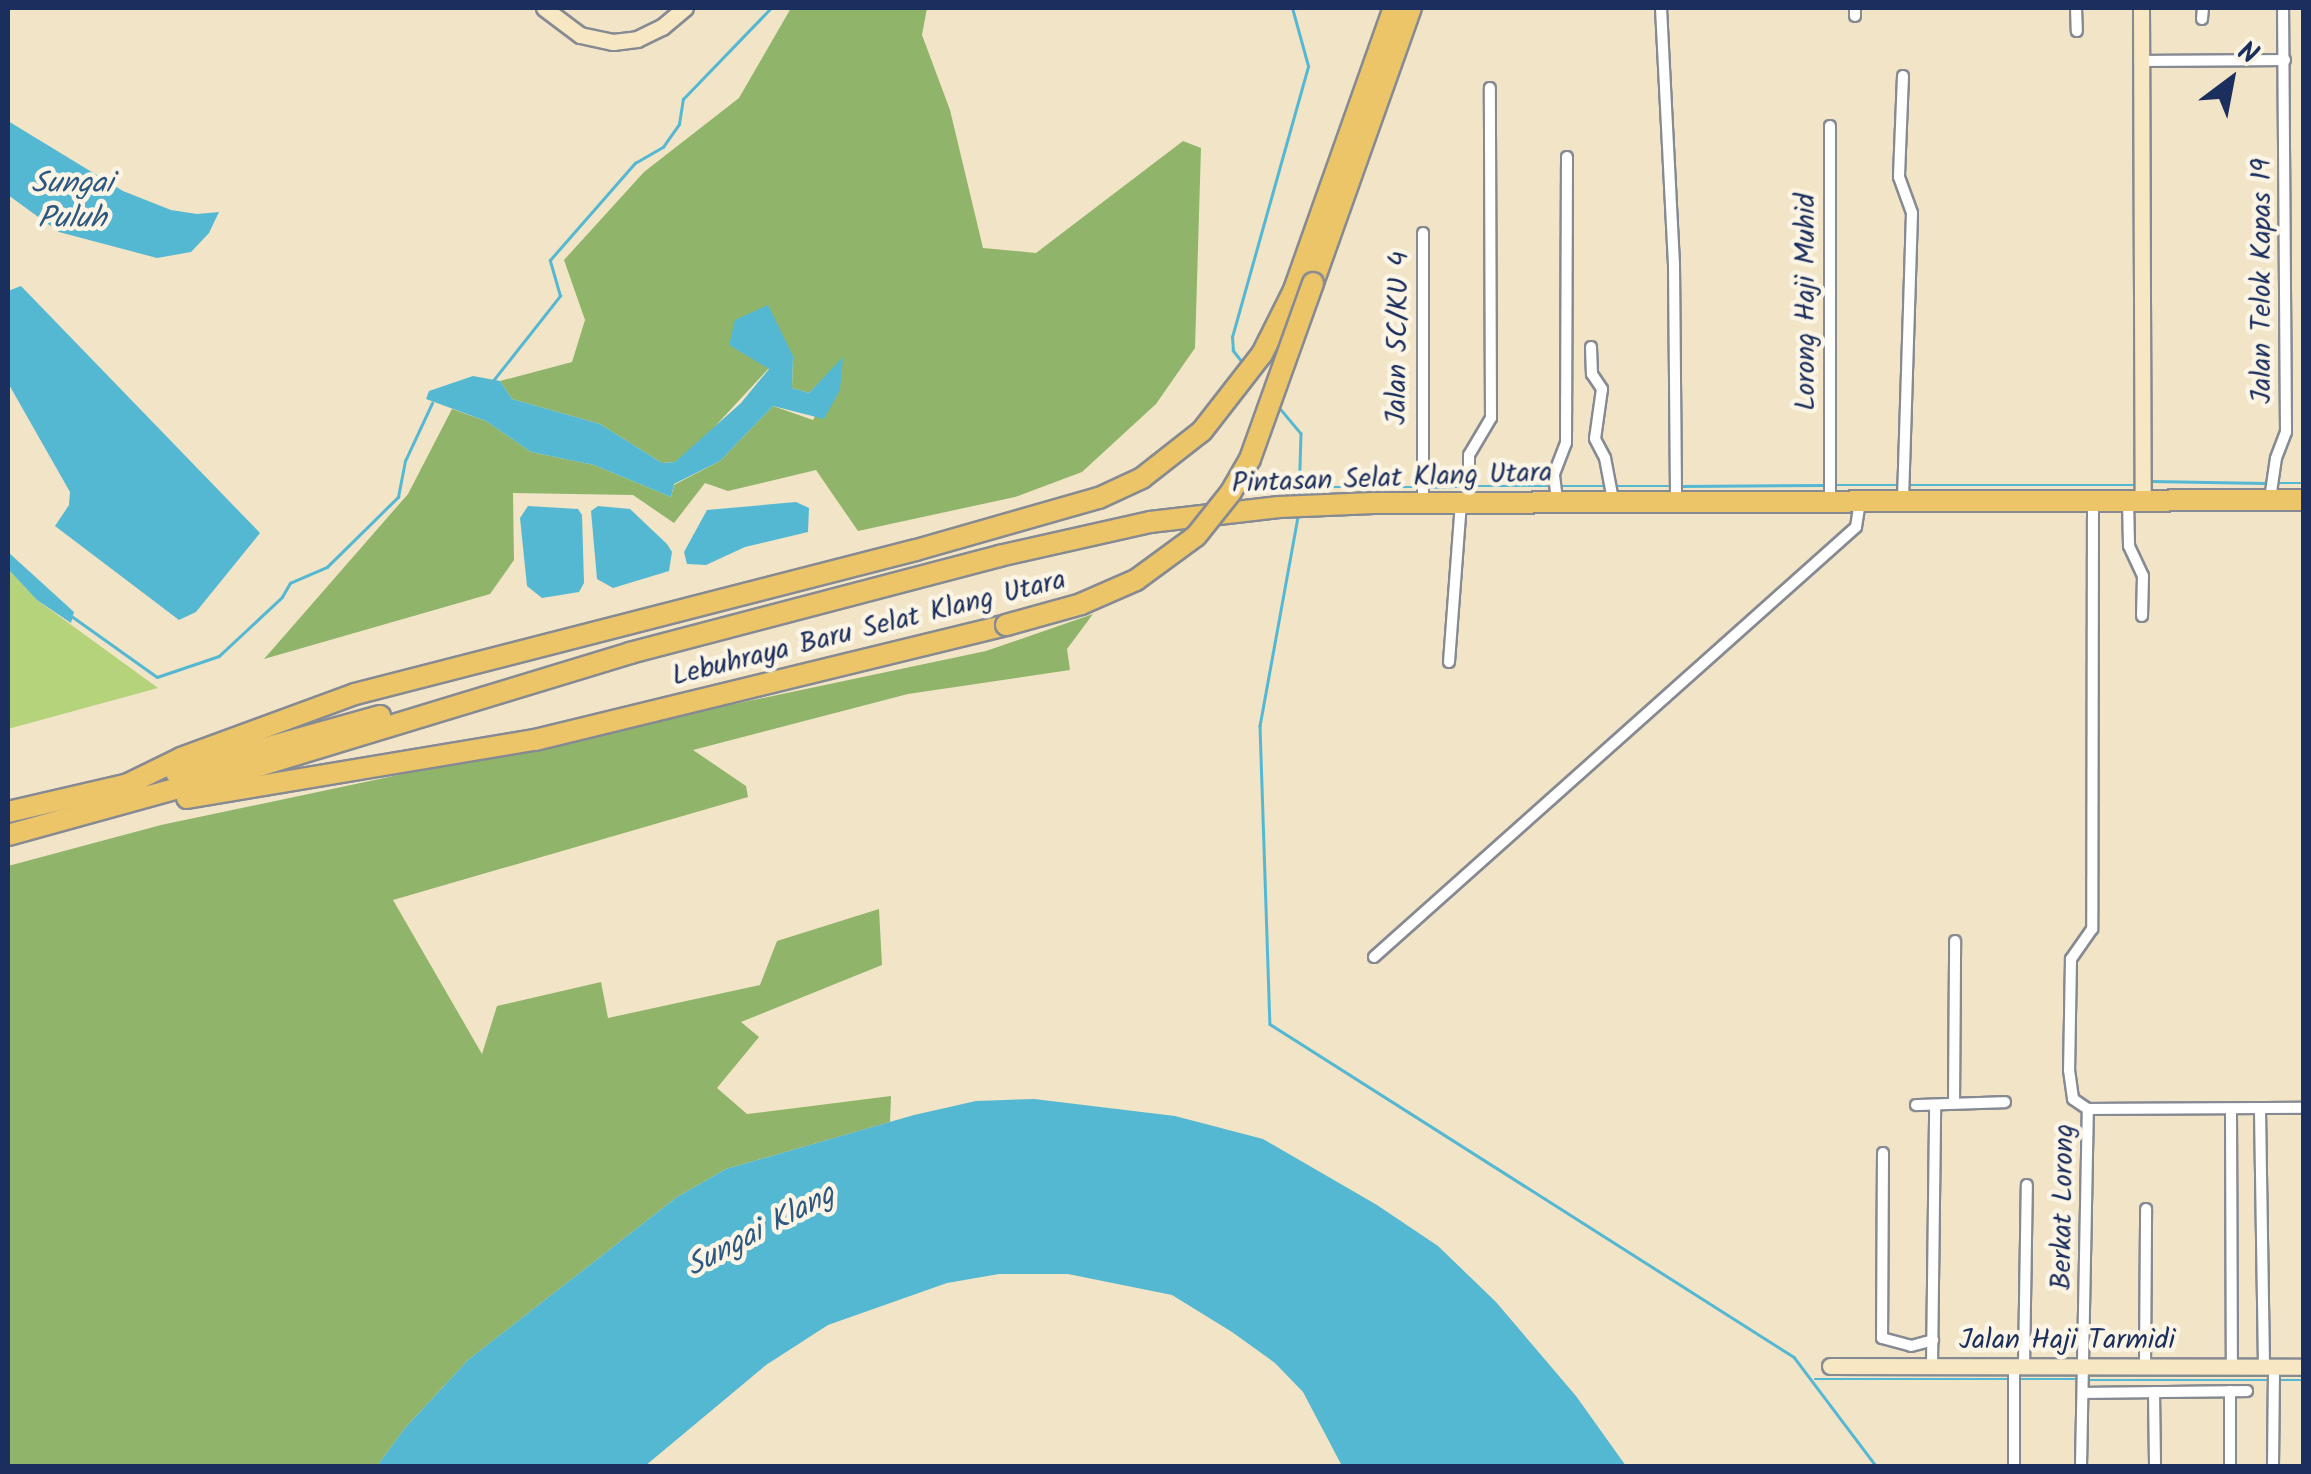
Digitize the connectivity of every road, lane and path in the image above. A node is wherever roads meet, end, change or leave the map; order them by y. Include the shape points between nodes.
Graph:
1 (544, 8) edge
2 (685, 8) edge
3 (1394, 8) edge
4 (1411, 8) edge
5 (1662, 8) edge
6 (2076, 8) edge
7 (2141, 8) edge
8 (2283, 8) edge
9 (2076, 32) dead end
10 (2285, 60) junction
11 (2141, 61) junction
12 (1903, 76) dead end
13 (1490, 88) dead end
14 (1830, 126) dead end
15 (1567, 157) dead end
16 (1423, 233) dead end
17 (1591, 347) dead end
18 (1903, 490) junction
19 (1556, 491) junction
20 (1676, 491) junction
21 (1613, 495) junction
22 (1829, 497) junction
23 (1466, 499) junction
24 (1860, 500) junction
25 (2093, 500) junction
26 (2136, 500) junction
27 (2270, 500) junction
28 (2304, 500) edge
29 (1423, 503) junction
30 (2142, 616) dead end
31 (1450, 662) dead end
32 (504, 689) junction
33 (126, 785) junction
34 (8, 812) edge
35 (33, 828) junction
36 (8, 835) edge
37 (1955, 941) dead end
38 (1374, 957) dead end
39 (2005, 1102) dead end
40 (1954, 1103) junction
41 (1916, 1105) dead end
42 (1934, 1105) junction
43 (2304, 1108) edge
44 (2088, 1109) junction
45 (2260, 1110) junction
46 (2230, 1111) junction
47 (1884, 1153) dead end
48 (2027, 1185) dead end
49 (2146, 1208) dead end
50 (1934, 1340) junction
51 (1830, 1366) dead end
52 (1932, 1366) junction
53 (2019, 1366) junction
54 (2145, 1367) junction
55 (2232, 1367) junction
56 (2269, 1367) junction
57 (2304, 1367) edge
58 (2084, 1381) junction
59 (2230, 1391) junction
60 (2247, 1391) dead end
61 (2154, 1392) junction
62 (2014, 1466) edge
63 (2082, 1466) edge
64 (2154, 1466) edge
65 (2230, 1466) edge
66 (2273, 1466) edge

1 - 2 street via 580,35 613,42 650,33
3 - 33 highway via 1294,290 1248,378 1172,458 1099,498 355,694
4 - 35 highway, Lebuhraya Baru Selat Klang Utara, bridge via 1250,459 1196,536 1136,580 1006,626 535,740
5 - 20 street
6 - 9 street
7 - 11 street
8 - 10 street, Jalan Telok Kapas 19
10 - 11 street
10 - 27 street, Jalan Telok Kapas 19 via 2286,432
11 - 26 street
12 - 18 street via 1900,177 1912,213
13 - 23 street via 1491,418 1469,455
14 - 22 street, Lorong Haji Muhid
15 - 19 street via 1566,442
16 - 29 street, Jalan 5C/KU 4
17 - 21 street via 1592,374 1602,389 1595,439
18 - 24 highway, Pintasan Selat Klang Utara
18 - 25 highway, Pintasan Selat Klang Utara
19 - 21 highway, Pintasan Selat Klang Utara
19 - 23 highway, Pintasan Selat Klang Utara
20 - 21 highway, Pintasan Selat Klang Utara
20 - 22 highway, Pintasan Selat Klang Utara
22 - 24 highway, Pintasan Selat Klang Utara
23 - 29 highway, Pintasan Selat Klang Utara
23 - 31 street
24 - 38 street via 1856,527
25 - 26 highway, Pintasan Selat Klang Utara
25 - 44 street via 2092,929 2072,959 2069,1070 2076,1104
26 - 27 highway, Pintasan Selat Klang Utara
26 - 30 street via 2130,546 2143,576
27 - 28 highway, Pintasan Selat Klang Utara
29 - 32 highway, Pintasan Selat Klang Utara via 1279,507 1086,535
32 - 33 highway
32 - 35 highway, Lebuhraya Baru Selat Klang Utara
33 - 34 highway
35 - 36 highway, Lebuhraya Baru Selat Klang Utara
37 - 40 street
39 - 40 street
40 - 42 street
41 - 42 street
42 - 50 street
43 - 45 street
44 - 46 street
44 - 58 street, Berkat Lorong
45 - 46 street
45 - 56 street
46 - 55 street
47 - 50 street via 1882,1338 1911,1346
48 - 53 street
49 - 54 street
50 - 52 street
51 - 52 street, Jalan Haji Tarmidi
52 - 53 street, Jalan Haji Tarmidi
53 - 58 street, Jalan Haji Tarmidi
53 - 62 street
54 - 55 street, Jalan Haji Tarmidi
54 - 58 street, Jalan Haji Tarmidi
55 - 56 street, Jalan Haji Tarmidi
56 - 57 street, Jalan Haji Tarmidi
56 - 66 street
58 - 61 street
58 - 63 street, Berkat Lorong
59 - 60 street
59 - 61 street
59 - 65 street
61 - 64 street

